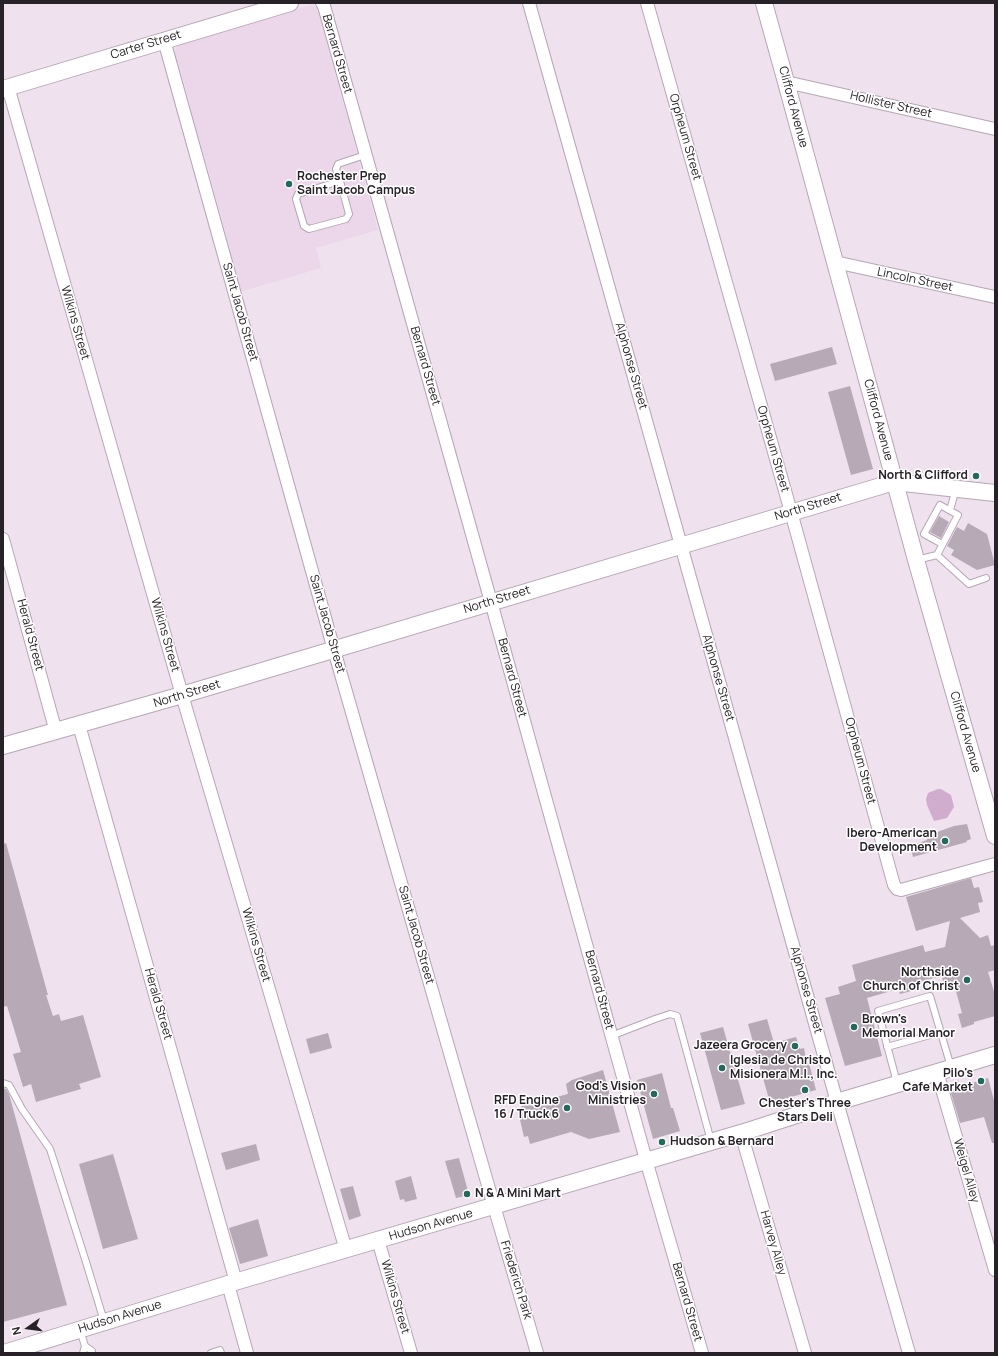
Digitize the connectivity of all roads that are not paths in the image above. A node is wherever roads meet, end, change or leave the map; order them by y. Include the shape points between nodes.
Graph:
1 (290, 3) edge
2 (322, 3) edge
3 (529, 3) edge
4 (646, 3) edge
5 (764, 3) edge
6 (164, 40) junction
7 (786, 82) junction
8 (5, 88) edge
9 (995, 129) edge
10 (366, 155) junction
11 (340, 181) junction
12 (835, 262) junction
13 (995, 297) edge
14 (894, 482) junction
15 (956, 488) junction
16 (995, 493) edge
17 (950, 510) junction
18 (791, 512) junction
19 (3, 539) edge
20 (942, 544) junction
21 (681, 545) junction
22 (937, 555) junction
23 (916, 560) junction
24 (986, 578) dead end
25 (491, 602) junction
26 (334, 650) junction
27 (182, 695) junction
28 (79, 725) junction
29 (56, 732) junction
30 (3, 746) edge
31 (995, 836) edge
32 (995, 864) edge
33 (941, 1032) junction
34 (612, 1036) junction
35 (887, 1047) junction
36 (995, 1055) edge
37 (944, 1069) junction
38 (3, 1083) edge
39 (897, 1084) junction
40 (837, 1102) junction
41 (741, 1133) junction
42 (711, 1141) junction
43 (646, 1160) junction
44 (494, 1206) junction
45 (378, 1240) junction
46 (346, 1250) junction
47 (995, 1270) edge
48 (232, 1283) junction
49 (104, 1322) junction
50 (80, 1330) junction
51 (84, 1350) edge
52 (4, 1353) edge
53 (92, 1353) edge
54 (211, 1353) edge
55 (221, 1353) edge
56 (248, 1353) edge
57 (411, 1353) edge
58 (538, 1353) edge
59 (702, 1353) edge
60 (805, 1353) edge
61 (909, 1353) edge

1 - 6 main road, Carter Street
2 - 10 street, Bernard Street
3 - 21 street, Alphonse Street
4 - 18 street, Orpheum Street
5 - 7 main road, Clifford Avenue
6 - 8 main road, Carter Street
6 - 26 street, Saint Jacob Street
7 - 9 street, Hollister Street
7 - 12 main road, Clifford Avenue
8 - 27 street, Wilkins Street
10 - 11 lane via 338,164 336,169
10 - 25 street, Bernard Street
11 - 11 lane via 349,214 346,218 310,229 304,226 296,200 298,194
12 - 13 street, Lincoln Street
12 - 14 main road, Clifford Avenue
14 - 15 main road, North Street
14 - 18 main road, North Street
14 - 23 main road, Clifford Avenue
15 - 16 main road, North Street
15 - 17 lane
17 - 20 lane via 958,515
17 - 20 lane via 940,505 924,534
18 - 21 main road, North Street
18 - 32 street, Orpheum Street via 894,885 902,890
19 - 29 street, Herald Street
20 - 22 lane
21 - 25 main road, North Street
21 - 40 street, Alphonse Street
22 - 23 lane
22 - 24 lane via 969,584
23 - 31 main road, Clifford Avenue
25 - 26 main road, North Street
25 - 34 street, Bernard Street
26 - 27 main road, North Street
26 - 44 street, Saint Jacob Street
27 - 28 main road, North Street
27 - 46 street, Wilkins Street
28 - 29 main road, North Street
28 - 48 street, Herald Street
29 - 30 main road, North Street
33 - 35 lane
33 - 35 lane via 930,996 878,1011
33 - 37 lane
34 - 42 lane via 670,1014 677,1016
34 - 43 street, Bernard Street
35 - 39 lane
36 - 37 main road, Hudson Avenue
37 - 39 main road, Hudson Avenue
37 - 47 street, Weigel Alley
38 - 49 lane via 9,1085 50,1149
39 - 40 main road, Hudson Avenue
40 - 41 main road, Hudson Avenue
40 - 61 street, Alphonse Street
41 - 42 main road, Hudson Avenue
41 - 60 street, Harvey Alley
42 - 43 main road, Hudson Avenue
43 - 44 main road, Hudson Avenue
43 - 59 street, Bernard Street
44 - 45 main road, Hudson Avenue
44 - 58 street, Friederich Park
45 - 46 main road, Hudson Avenue
45 - 57 street, Wilkins Street
46 - 48 main road, Hudson Avenue
48 - 49 main road, Hudson Avenue
48 - 56 street, Herald Street
49 - 50 main road, Hudson Avenue
50 - 51 lane
50 - 52 main road, Hudson Avenue
51 - 53 lane
54 - 55 lane via 220,1350

